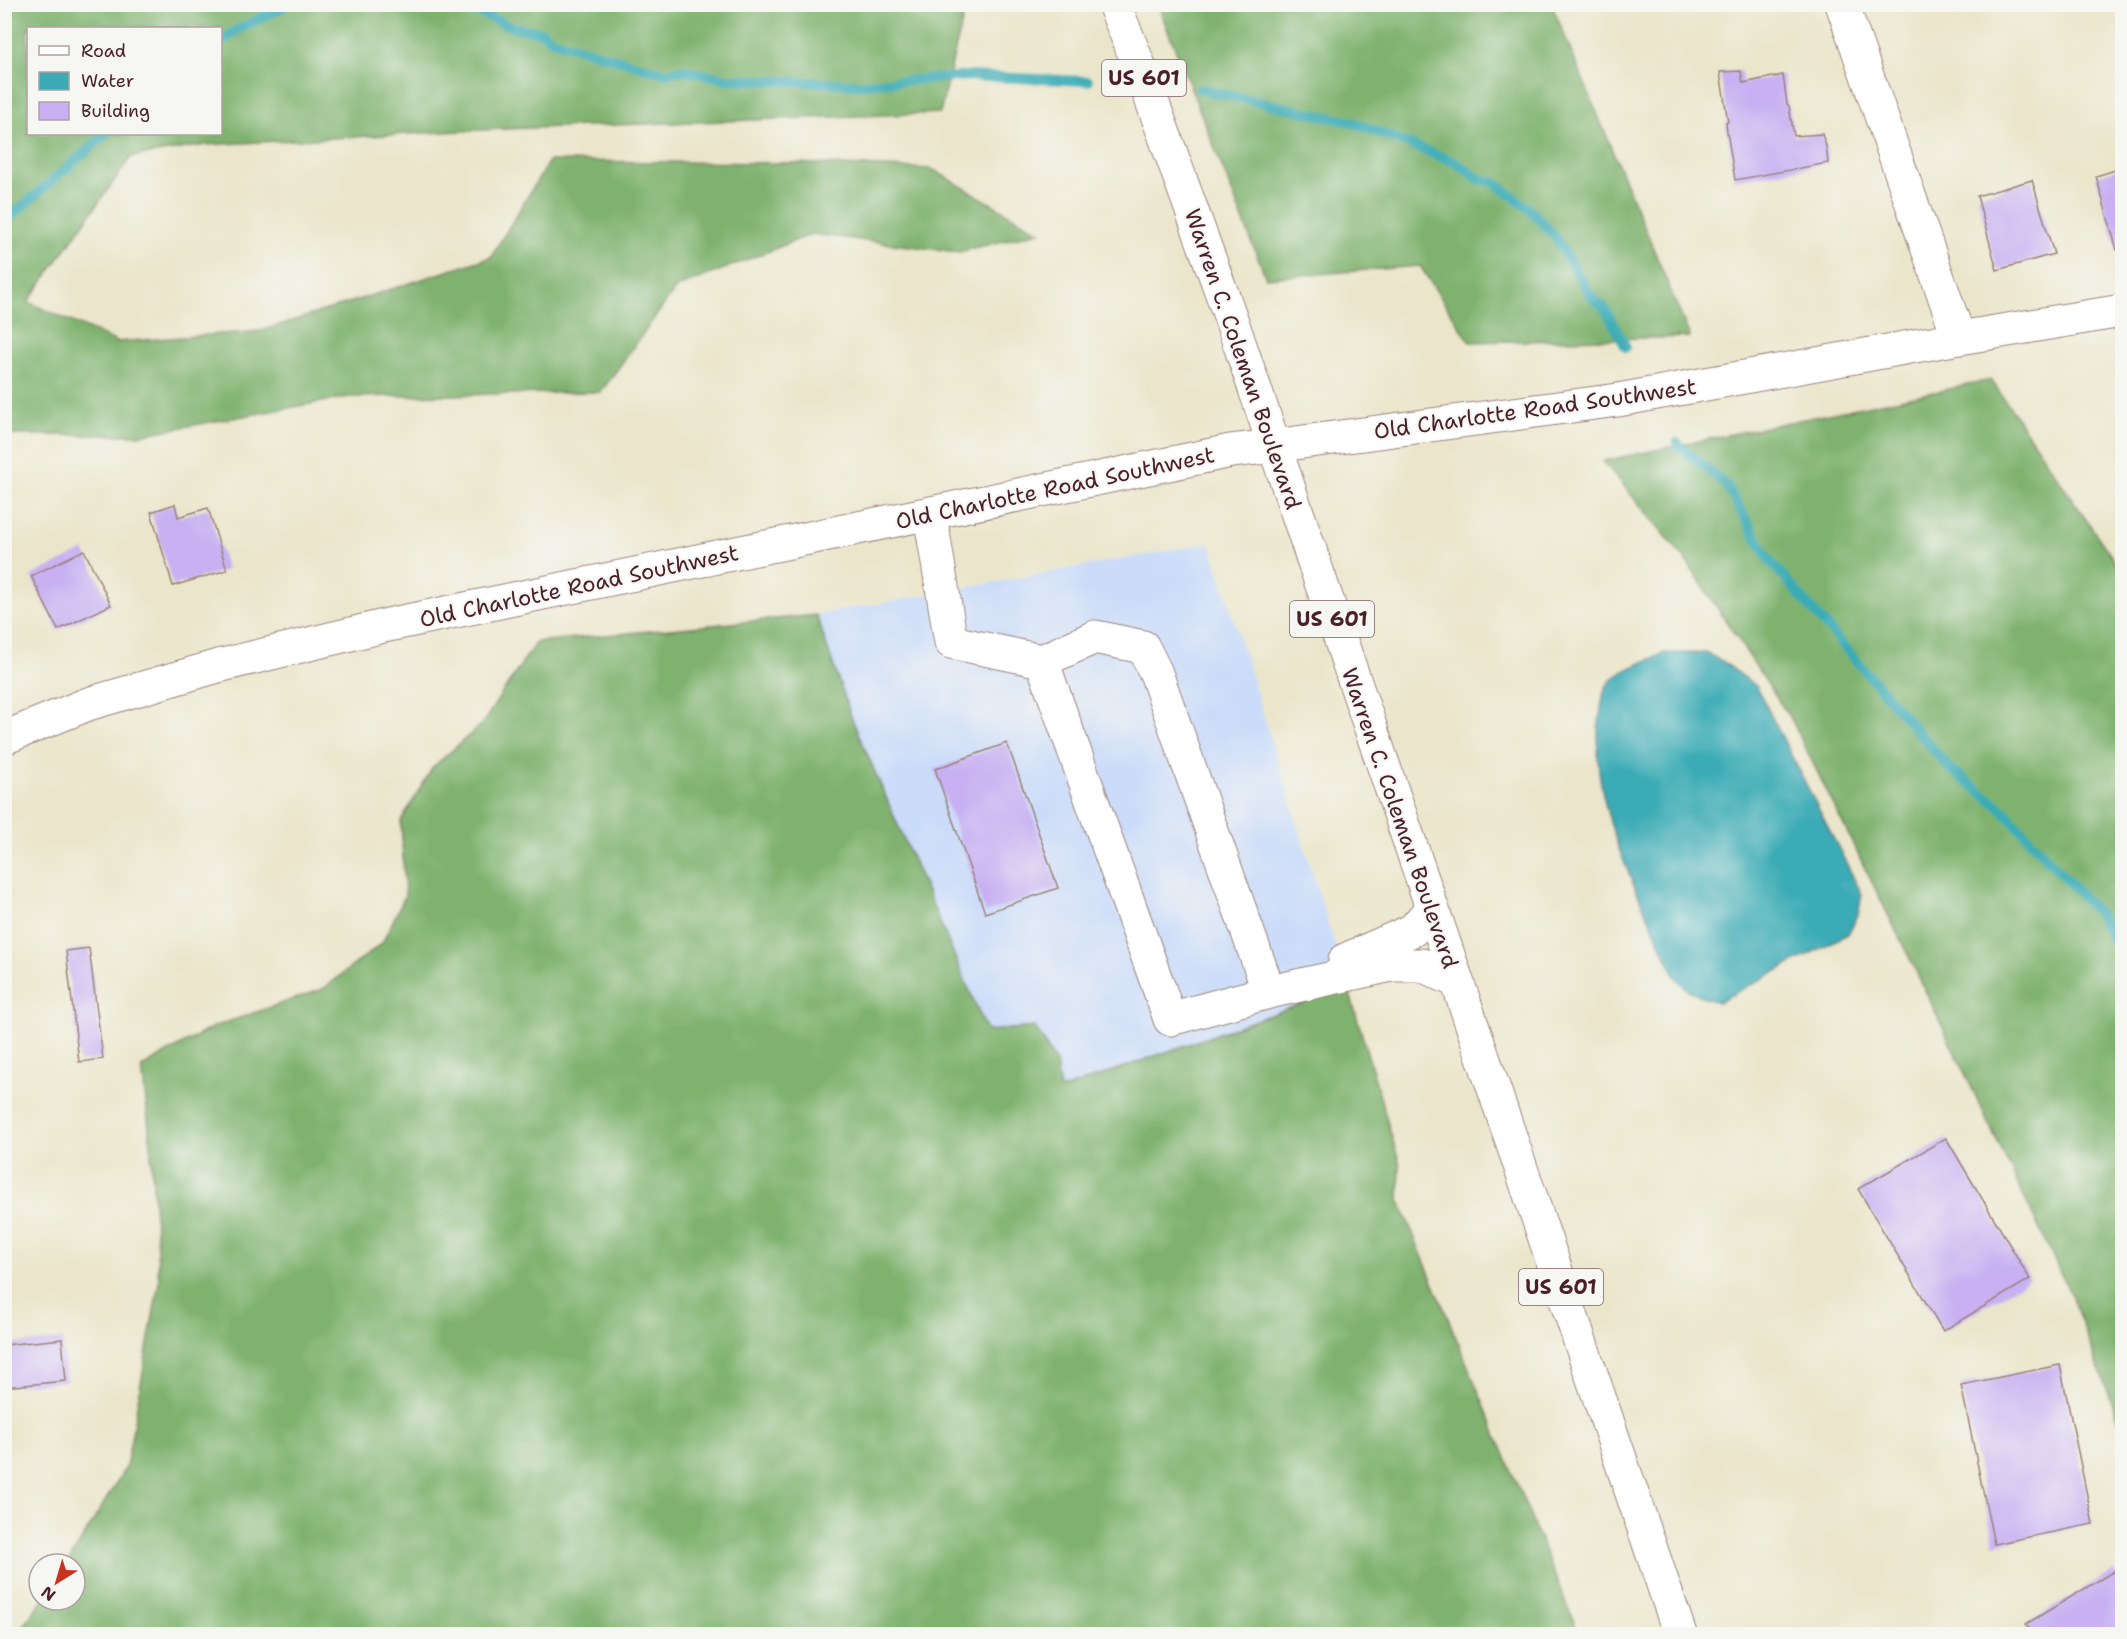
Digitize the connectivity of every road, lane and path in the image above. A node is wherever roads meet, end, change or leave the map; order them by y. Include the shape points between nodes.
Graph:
1 (1114, 4) edge
2 (1842, 4) edge
3 (2122, 311) edge
4 (1959, 338) junction
5 (1273, 446) junction
6 (930, 513) junction
7 (1042, 661) junction
8 (4, 738) edge
9 (1432, 908) junction
10 (1456, 981) junction
11 (1269, 992) junction
12 (1680, 1635) edge

1 - 5 main road, Warren C. Coleman Boulevard / US 601 via 1229,313
2 - 4 main road
3 - 4 main road, Old Charlotte Road Southwest
4 - 5 main road, Old Charlotte Road Southwest via 1618,400
5 - 6 main road, Old Charlotte Road Southwest
5 - 9 main road, Warren C. Coleman Boulevard / US 601
6 - 7 main road via 951,642
6 - 8 main road, Old Charlotte Road Southwest via 388,625 88,704
7 - 11 main road via 1095,637 1143,647 1156,673
7 - 11 main road via 1170,1019
9 - 10 main road, Warren C. Coleman Boulevard / US 601
9 - 11 main road via 1413,930
10 - 11 main road via 1422,965 1392,965
10 - 12 main road, Warren C. Coleman Boulevard / US 601

